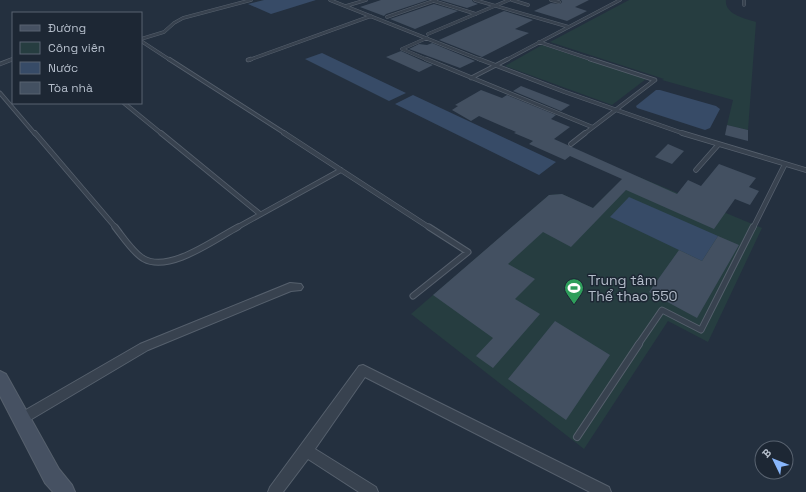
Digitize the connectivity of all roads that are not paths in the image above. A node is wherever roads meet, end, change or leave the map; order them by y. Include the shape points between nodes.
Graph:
1 (251, 0) edge
2 (330, 0) edge
3 (366, 0) edge
4 (435, 0) edge
5 (475, 0) edge
6 (509, 0) edge
7 (512, 0) edge
8 (551, 0) edge
9 (620, 0) edge
10 (744, 0) edge
11 (559, 2) dead end
12 (528, 4) dead end
13 (744, 5) dead end
14 (346, 6) junction
15 (495, 6) junction
16 (476, 14) junction
17 (371, 16) junction
18 (387, 17) dead end
19 (569, 27) junction
20 (428, 36) junction
21 (142, 40) edge
22 (142, 41) edge
23 (539, 42) junction
24 (12, 60) edge
25 (248, 60) dead end
26 (0, 64) edge
27 (496, 65) junction
28 (471, 78) junction
29 (0, 93) edge
30 (125, 104) edge
31 (615, 110) junction
32 (592, 127) junction
33 (571, 144) dead end
34 (718, 145) junction
35 (784, 164) junction
36 (341, 170) junction
37 (696, 170) dead end
38 (806, 170) edge
39 (260, 214) junction
40 (298, 287) dead end
41 (413, 296) dead end
42 (0, 379) edge
43 (21, 419) junction
44 (577, 438) dead end
45 (306, 451) junction
46 (65, 492) edge
47 (274, 492) edge
48 (371, 492) edge
49 (604, 492) edge

1 - 21 lane via 183,18 174,22 164,32
2 - 14 lane
3 - 14 lane
4 - 16 lane
4 - 18 lane
5 - 15 lane
6 - 15 lane
7 - 12 lane
8 - 11 lane
9 - 19 lane
10 - 13 lane
14 - 17 lane
15 - 16 lane
15 - 19 lane
16 - 20 lane
17 - 20 lane
17 - 25 lane
19 - 23 lane
20 - 27 lane
20 - 28 lane via 402,49
22 - 36 lane
23 - 27 lane
23 - 31 lane via 655,80
24 - 26 lane
27 - 28 lane
27 - 31 lane
28 - 32 lane
29 - 39 lane via 143,258 160,262 183,257
30 - 39 lane
31 - 32 lane
31 - 34 lane
32 - 33 lane
34 - 35 lane
34 - 37 lane
35 - 38 lane
35 - 44 lane via 700,330 662,310
36 - 39 lane
36 - 41 lane via 468,252
40 - 43 street via 290,287 144,347
42 - 43 main road
43 - 46 main road via 52,476
45 - 47 street
45 - 48 street
45 - 49 street via 363,370

